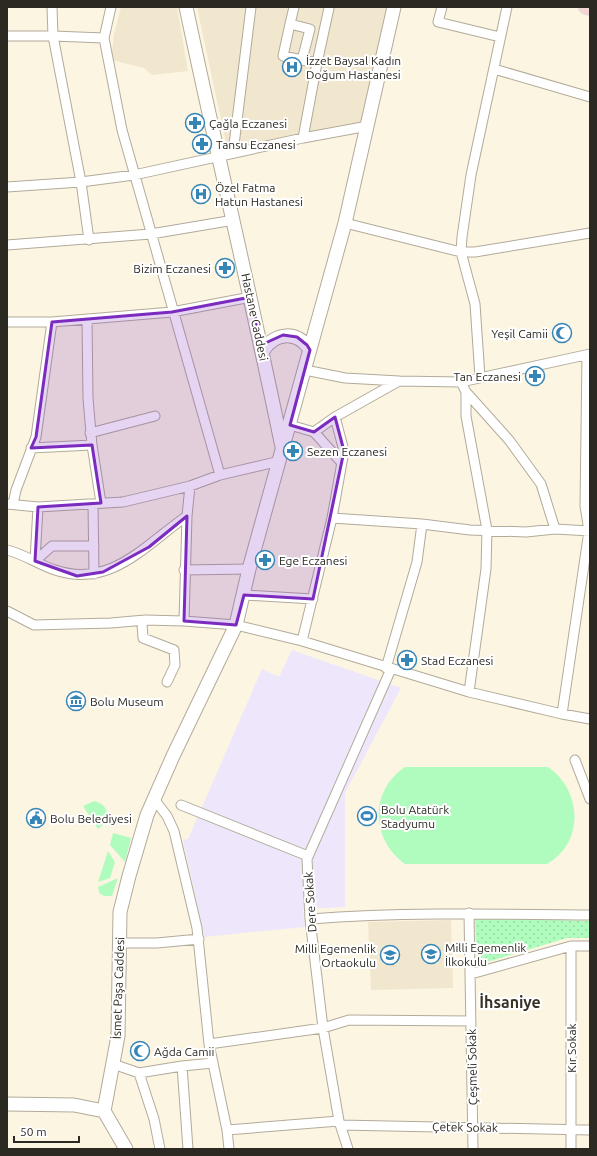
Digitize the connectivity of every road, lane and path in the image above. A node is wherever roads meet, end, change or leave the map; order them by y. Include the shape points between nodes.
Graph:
1 (52, 7) edge
2 (111, 7) edge
3 (186, 7) edge
4 (251, 7) edge
5 (294, 7) edge
6 (394, 7) edge
7 (442, 7) edge
8 (507, 7) edge
9 (586, 7) edge
10 (330, 8) edge
11 (590, 8) edge
12 (290, 24) junction
13 (7, 36) edge
14 (53, 36) junction
15 (500, 37) junction
16 (104, 38) junction
17 (302, 60) junction
18 (317, 63) junction
19 (494, 69) junction
20 (590, 97) edge
21 (368, 126) junction
22 (303, 138) junction
23 (233, 152) junction
24 (218, 157) junction
25 (134, 175) junction
26 (81, 182) junction
27 (7, 187) edge
28 (234, 220) junction
29 (345, 223) junction
30 (590, 233) edge
31 (151, 234) junction
32 (89, 240) junction
33 (7, 245) edge
34 (461, 252) junction
35 (251, 297) junction
36 (172, 312) junction
37 (88, 319) junction
38 (7, 322) edge
39 (52, 322) junction
40 (310, 350) junction
41 (263, 351) junction
42 (588, 355) edge
43 (305, 370) junction
44 (480, 377) junction
45 (399, 381) junction
46 (461, 382) junction
47 (466, 392) junction
48 (275, 413) junction
49 (155, 416) dead end
50 (335, 417) junction
51 (290, 425) junction
52 (314, 432) junction
53 (90, 434) junction
54 (92, 445) junction
55 (31, 448) junction
56 (281, 455) junction
57 (342, 463) junction
58 (220, 475) junction
59 (190, 486) junction
60 (10, 504) edge
61 (97, 504) junction
62 (38, 507) junction
63 (187, 516) junction
64 (332, 518) junction
65 (422, 524) junction
66 (555, 529) junction
67 (487, 530) junction
68 (590, 531) edge
69 (94, 546) junction
70 (7, 550) edge
71 (35, 561) junction
72 (249, 569) junction
73 (184, 570) junction
74 (94, 574) junction
75 (244, 595) junction
76 (313, 598) junction
77 (7, 611) edge
78 (145, 620) junction
79 (184, 621) junction
80 (236, 626) junction
81 (302, 641) junction
82 (389, 669) junction
83 (167, 682) dead end
84 (469, 692) junction
85 (562, 714) junction
86 (590, 719) edge
87 (575, 760) dead end
88 (154, 799) junction
89 (590, 799) edge
90 (181, 806) dead end
91 (308, 856) junction
92 (469, 913) junction
93 (590, 915) edge
94 (310, 919) junction
95 (199, 938) junction
96 (120, 943) junction
97 (571, 946) junction
98 (590, 946) edge
99 (471, 974) junction
100 (471, 1021) junction
101 (323, 1028) junction
102 (209, 1044) junction
103 (213, 1063) junction
104 (113, 1064) junction
105 (182, 1066) junction
106 (140, 1073) junction
107 (7, 1104) edge
108 (104, 1111) junction
109 (340, 1123) junction
110 (473, 1126) junction
111 (571, 1129) junction
112 (227, 1130) junction
113 (590, 1130) edge
114 (126, 1149) edge
115 (160, 1149) edge
116 (188, 1149) edge
117 (230, 1149) edge
118 (348, 1149) edge
119 (473, 1149) edge
120 (571, 1149) edge

1 - 14 street
2 - 16 street
3 - 24 main road, Hastane Caddesi
4 - 23 street
5 - 12 street
6 - 21 main road
7 - 15 street via 438,22
8 - 15 street
9 - 11 main road
10 - 18 street
12 - 17 street via 283,56
12 - 17 street via 310,28
13 - 14 street
14 - 16 street
14 - 26 street
15 - 19 street
16 - 25 street via 122,130
17 - 18 street
18 - 22 street
19 - 20 street
19 - 34 street via 471,175
21 - 22 street
21 - 29 main road
22 - 23 street
23 - 24 street
24 - 25 street
24 - 28 main road, Hastane Caddesi
25 - 26 street
25 - 31 street
26 - 27 street
26 - 32 street
28 - 31 street
28 - 35 main road, Hastane Caddesi
29 - 34 street
29 - 40 main road
30 - 34 street via 475,252
31 - 32 street
31 - 36 street
32 - 33 street
34 - 44 street via 474,304
35 - 36 street
35 - 41 main road, Hastane Caddesi
36 - 37 street
36 - 58 street
37 - 39 street
37 - 53 street
38 - 39 street
39 - 55 street via 36,437
40 - 41 main road via 297,337 283,336 271,340
40 - 43 main road
41 - 48 main road, Hastane Caddesi
42 - 44 street
42 - 68 street via 585,506
43 - 45 street via 345,378
43 - 51 main road
44 - 46 street
45 - 46 street
45 - 50 street
46 - 47 street
47 - 66 street via 509,440 540,484
47 - 67 street via 466,416
48 - 51 main road via 282,422
48 - 56 main road, Hastane Caddesi
49 - 53 street
50 - 52 street
50 - 57 street via 344,451
51 - 52 street
51 - 56 main road
52 - 57 street
53 - 54 street
54 - 55 street
54 - 61 street
55 - 60 street
56 - 58 street
56 - 72 main road, Hastane Caddesi
57 - 64 street
58 - 59 street
59 - 61 street via 123,502
59 - 63 street
60 - 62 street
61 - 62 street
61 - 69 street
62 - 71 street
63 - 73 street
63 - 74 street via 165,531 149,547 121,564
64 - 65 street
64 - 76 street
65 - 67 street
65 - 82 street, Dere Sokak via 417,562
66 - 67 street via 526,532
66 - 68 street
67 - 84 street via 486,570
68 - 85 street
69 - 71 street via 52,546
69 - 74 street
70 - 71 street
71 - 74 street via 54,570 77,576
72 - 73 street
72 - 75 main road, Hastane Caddesi
73 - 79 street
75 - 76 street
75 - 80 main road, Hastane Caddesi
76 - 81 street
77 - 78 street via 34,625
78 - 79 street
78 - 83 street via 142,624 143,638 174,650 175,665
79 - 80 street
80 - 81 street
80 - 88 main road, Hastane Caddesi
81 - 82 street
82 - 84 street
82 - 91 street, Dere Sokak
84 - 85 street
85 - 86 street
87 - 89 street
88 - 95 street via 167,816 174,831
88 - 96 main road, İsmet Paşa Caddesi via 147,815 120,912
90 - 91 street
91 - 94 street, Dere Sokak
92 - 93 street
92 - 94 street
92 - 99 street, Çeşmeli Sokak
94 - 101 street, Dere Sokak
95 - 96 street
95 - 102 street
96 - 104 main road, İsmet Paşa Caddesi via 118,1036
97 - 98 street
97 - 99 street
97 - 111 street, Kır Sokak
99 - 100 street, Çeşmeli Sokak
100 - 101 street via 349,1020
100 - 110 street, Çeşmeli Sokak
101 - 102 street
101 - 109 street, Dere Sokak
102 - 103 street
103 - 105 street
103 - 112 street
104 - 106 street
104 - 108 main road, İsmet Paşa Caddesi
105 - 106 street
105 - 116 street
106 - 115 street
107 - 108 main road via 74,1105
108 - 114 main road
109 - 110 street, Çetek Sokak
109 - 112 street, Çetek Sokak
109 - 118 street, Dere Sokak
110 - 111 street, Çetek Sokak
110 - 119 street, Çeşmeli Sokak
111 - 113 street, Çetek Sokak
111 - 120 street, Kır Sokak
112 - 117 street

